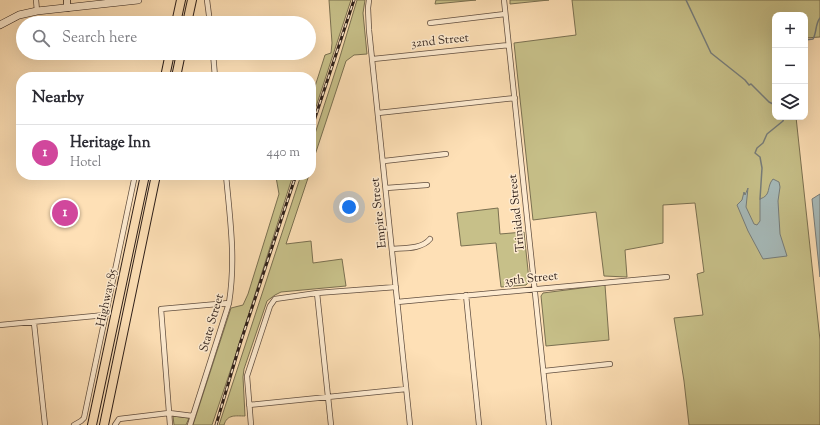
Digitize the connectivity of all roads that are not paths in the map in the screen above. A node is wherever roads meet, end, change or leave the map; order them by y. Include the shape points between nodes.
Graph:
1 (36, 0) edge
2 (67, 0) edge
3 (138, 0) edge
4 (181, 0) edge
5 (192, 0) edge
6 (207, 0) edge
7 (369, 0) edge
8 (504, 0) edge
9 (68, 8) junction
10 (37, 11) junction
11 (505, 14) junction
12 (17, 16) edge
13 (178, 16) edge
14 (189, 16) edge
15 (209, 16) edge
16 (16, 17) edge
17 (430, 23) dead end
18 (0, 25) edge
19 (509, 45) junction
20 (373, 59) junction
21 (169, 60) edge
22 (180, 60) edge
23 (214, 60) edge
24 (166, 72) edge
25 (177, 72) edge
26 (215, 72) edge
27 (515, 98) junction
28 (378, 113) junction
29 (446, 154) dead end
30 (384, 161) junction
31 (134, 180) edge
32 (143, 180) edge
33 (155, 180) edge
34 (226, 180) edge
35 (427, 185) dead end
36 (386, 188) junction
37 (430, 239) dead end
38 (393, 249) junction
39 (667, 277) dead end
40 (396, 287) junction
41 (536, 288) junction
42 (317, 294) junction
43 (466, 295) junction
44 (397, 302) junction
45 (229, 304) junction
46 (105, 315) junction
47 (34, 323) junction
48 (0, 325) edge
49 (610, 364) dead end
50 (544, 371) junction
51 (406, 389) junction
52 (328, 396) junction
53 (249, 405) junction
54 (169, 413) junction
55 (193, 416) junction
56 (44, 425) edge
57 (74, 425) edge
58 (92, 425) edge
59 (104, 425) edge
60 (115, 425) edge
61 (170, 425) edge
62 (190, 425) edge
63 (251, 425) edge
64 (330, 425) edge
65 (410, 425) edge
66 (479, 425) edge
67 (550, 425) edge

1 - 10 street
2 - 9 street
3 - 9 main road
4 - 13 highway
5 - 14 highway
6 - 15 street
7 - 20 street, Empire Street via 368,16
8 - 11 street, Trinidad Street
9 - 10 main road
10 - 12 main road
11 - 17 street
11 - 19 street, Trinidad Street
16 - 18 main road
19 - 20 street, 32nd Street
19 - 27 street, Trinidad Street
20 - 28 street, Empire Street
21 - 24 highway
22 - 25 highway
23 - 26 street
27 - 28 street
27 - 41 street, Trinidad Street
28 - 30 street, Empire Street
29 - 30 street
30 - 36 street, Empire Street
31 - 46 street
32 - 58 highway, Highway 85
33 - 59 highway, Highway 85
34 - 45 street, State Street via 233,255
35 - 36 street
36 - 38 street, Empire Street
37 - 38 street via 416,247
38 - 40 street, Empire Street
39 - 41 street, 35th Street
40 - 42 street
40 - 44 street, Empire Street
41 - 43 street, 35th Street
41 - 50 street, Trinidad Street
42 - 52 street
42 - 53 street via 275,299 270,306 247,376
43 - 44 street, 35th Street
43 - 66 street
44 - 51 street, Empire Street
45 - 54 street via 161,309
45 - 55 street, State Street
46 - 47 street
46 - 57 street via 84,418
47 - 48 street
47 - 56 street
49 - 50 street
50 - 67 street, Trinidad Street
51 - 52 street
51 - 65 street, Empire Street
52 - 53 street
52 - 64 street
53 - 63 street
54 - 55 street
54 - 60 street via 119,419
54 - 61 street
55 - 62 street, State Street

